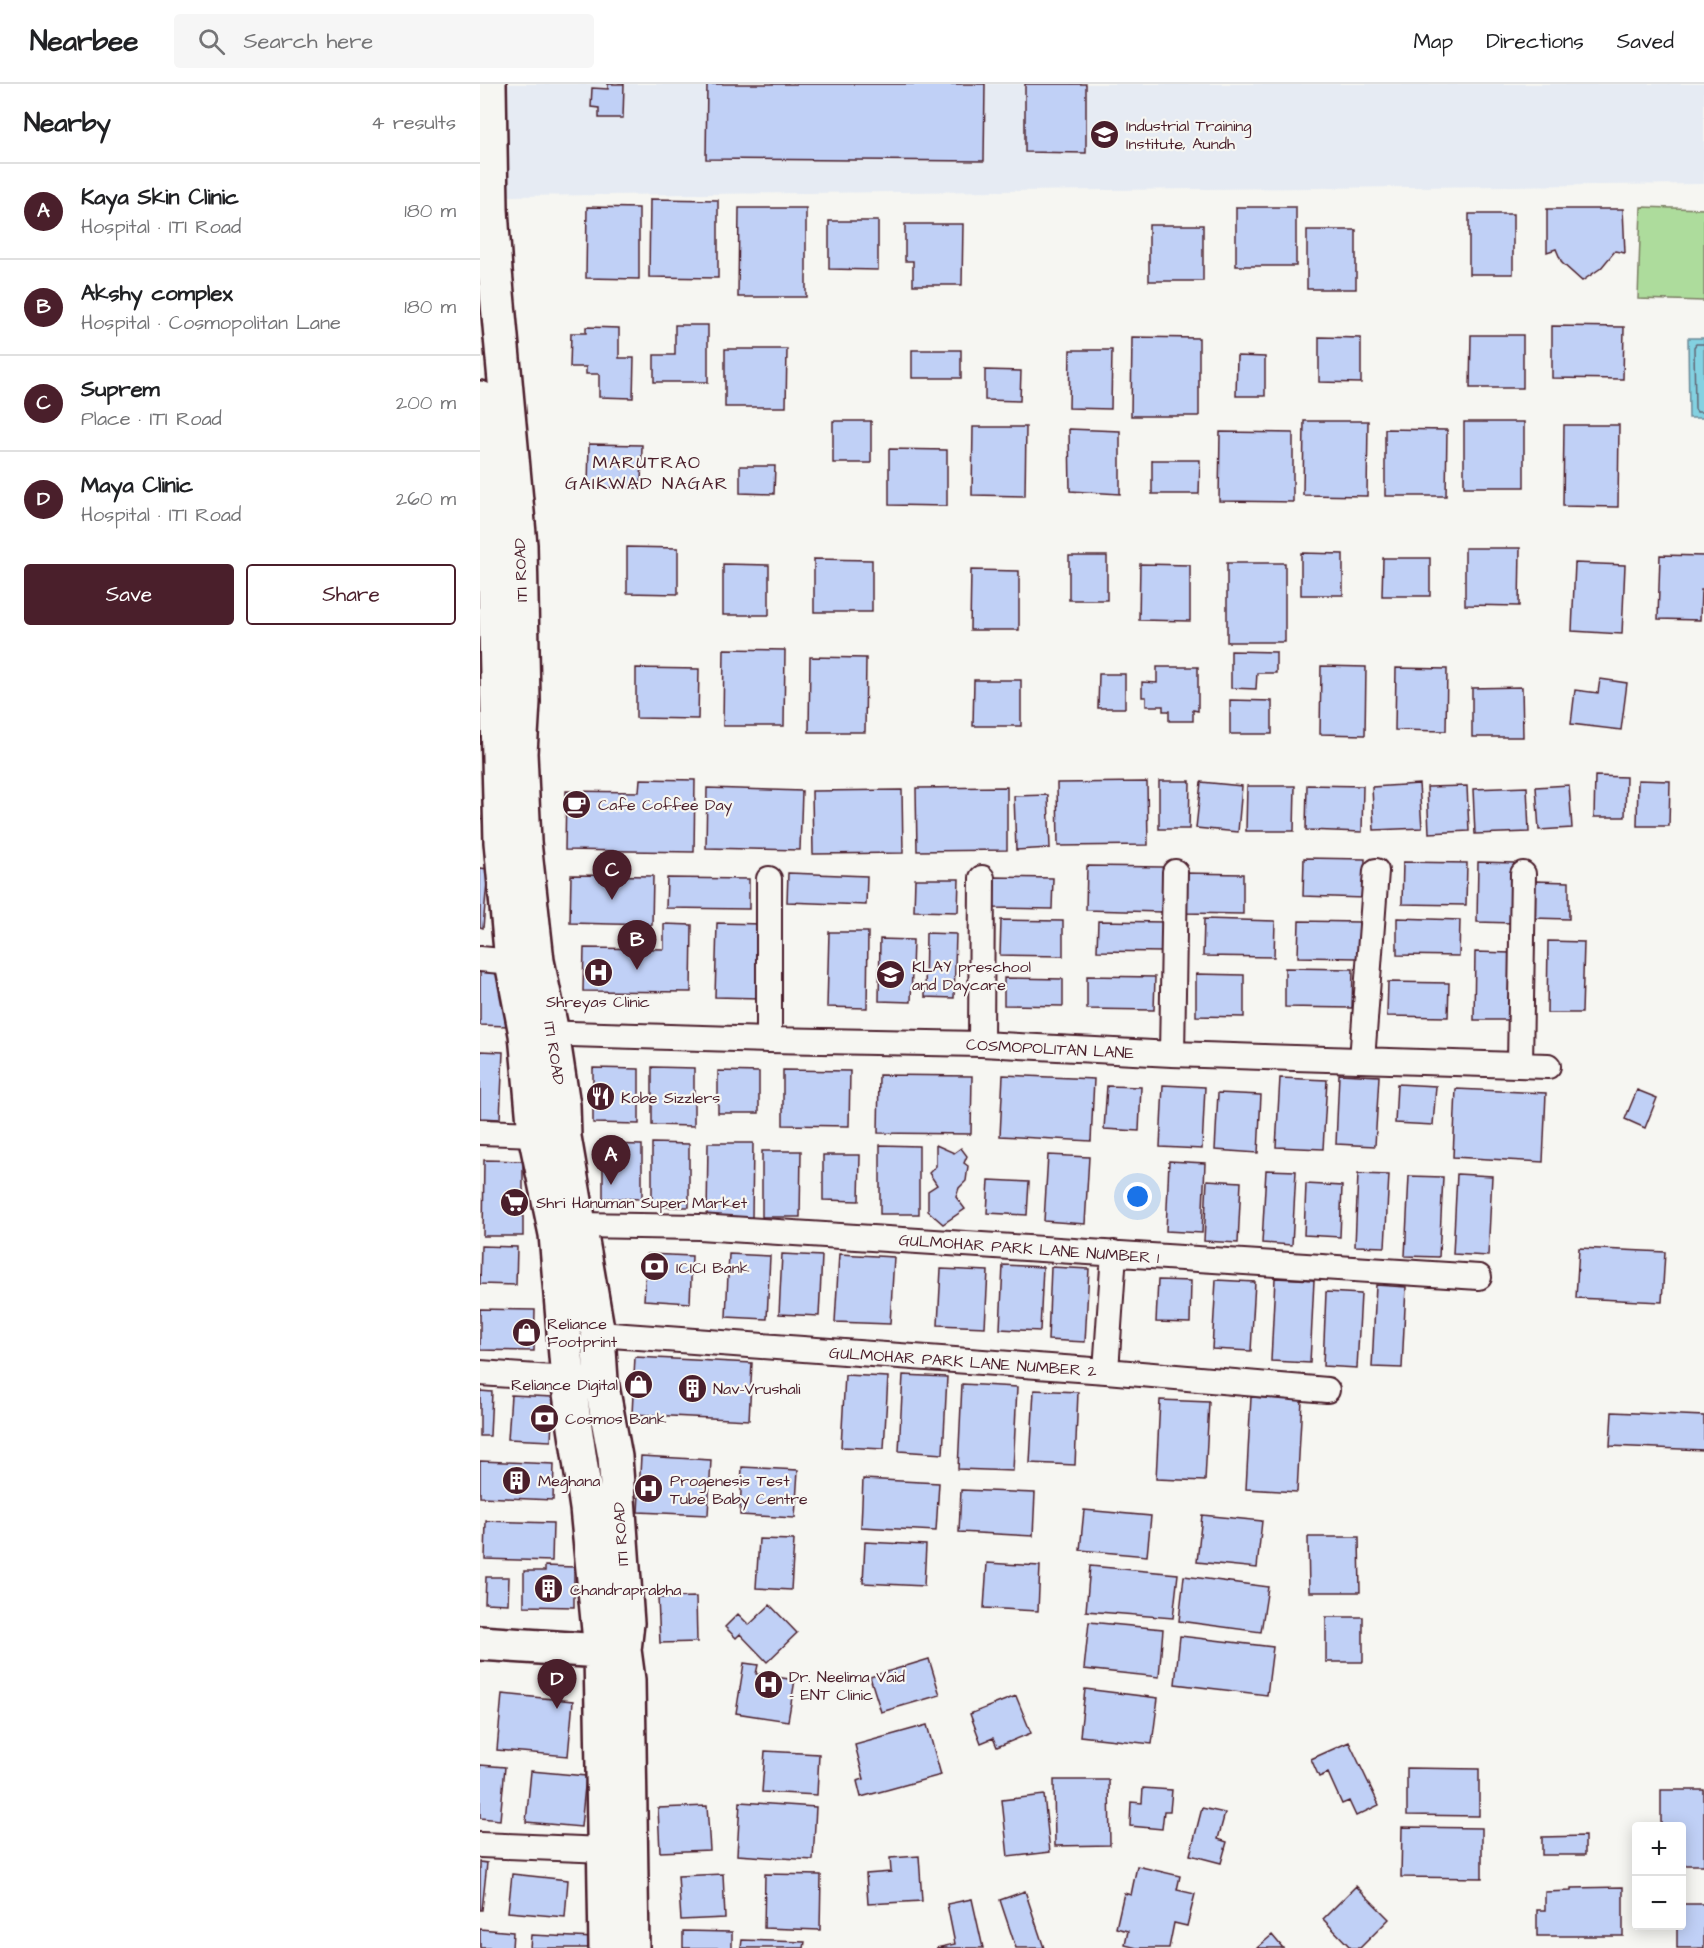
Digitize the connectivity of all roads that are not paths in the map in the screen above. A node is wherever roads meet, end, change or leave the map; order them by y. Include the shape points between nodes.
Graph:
1 (489, 84) edge
2 (487, 272) edge
3 (480, 398) edge
4 (502, 842) edge
5 (1376, 871) dead end
6 (1175, 872) dead end
7 (1523, 874) dead end
8 (982, 878) dead end
9 (769, 879) dead end
10 (496, 960) edge
11 (539, 1033) junction
12 (769, 1040) junction
13 (981, 1044) junction
14 (1172, 1054) junction
15 (1362, 1060) junction
16 (1520, 1065) junction
17 (1548, 1066) dead end
18 (480, 1132) edge
19 (535, 1134) junction
20 (579, 1225) junction
21 (1114, 1253) junction
22 (1479, 1277) dead end
23 (598, 1334) junction
24 (1106, 1371) junction
25 (480, 1372) edge
26 (568, 1380) junction
27 (601, 1381) junction
28 (1327, 1390) dead end
29 (480, 1643) edge
30 (613, 1650) junction
31 (480, 1845) edge
32 (605, 1850) junction
33 (606, 1948) edge
34 (632, 1948) edge

1 - 2 main road, ITI ROAD via 491,209
2 - 4 main road, ITI ROAD via 520,546 520,753
3 - 4 main road, ITI ROAD via 494,547
4 - 10 main road, ITI ROAD
4 - 11 main road, ITI ROAD via 537,961
5 - 15 street
6 - 14 street
7 - 16 street
8 - 13 street
9 - 12 street
10 - 11 main road, ITI ROAD
11 - 12 street, COSMOPOLITAN LANE
11 - 19 main road, ITI ROAD
11 - 20 main road, ITI ROAD via 563,1105 564,1137
12 - 13 street, COSMOPOLITAN LANE
13 - 14 street, COSMOPOLITAN LANE
14 - 15 street, COSMOPOLITAN LANE
15 - 16 street, COSMOPOLITAN LANE
16 - 17 street, COSMOPOLITAN LANE
18 - 19 street
19 - 26 main road, ITI ROAD via 556,1234
20 - 21 street, GULMOHAR PARK LANE NUMBER 1 via 699,1227
20 - 23 main road, ITI ROAD
21 - 22 street, GULMOHAR PARK LANE NUMBER 1
21 - 24 street
23 - 24 street, GULMOHAR PARK LANE NUMBER 2
23 - 27 main road, ITI ROAD
24 - 28 street, GULMOHAR PARK LANE NUMBER 2
25 - 26 street
26 - 27 street
26 - 30 main road, ITI ROAD
27 - 30 main road, ITI ROAD via 615,1457 627,1623
29 - 30 main road
30 - 32 main road, ITI ROAD
30 - 34 main road, ITI ROAD via 628,1680
31 - 32 street
32 - 33 main road, ITI ROAD

